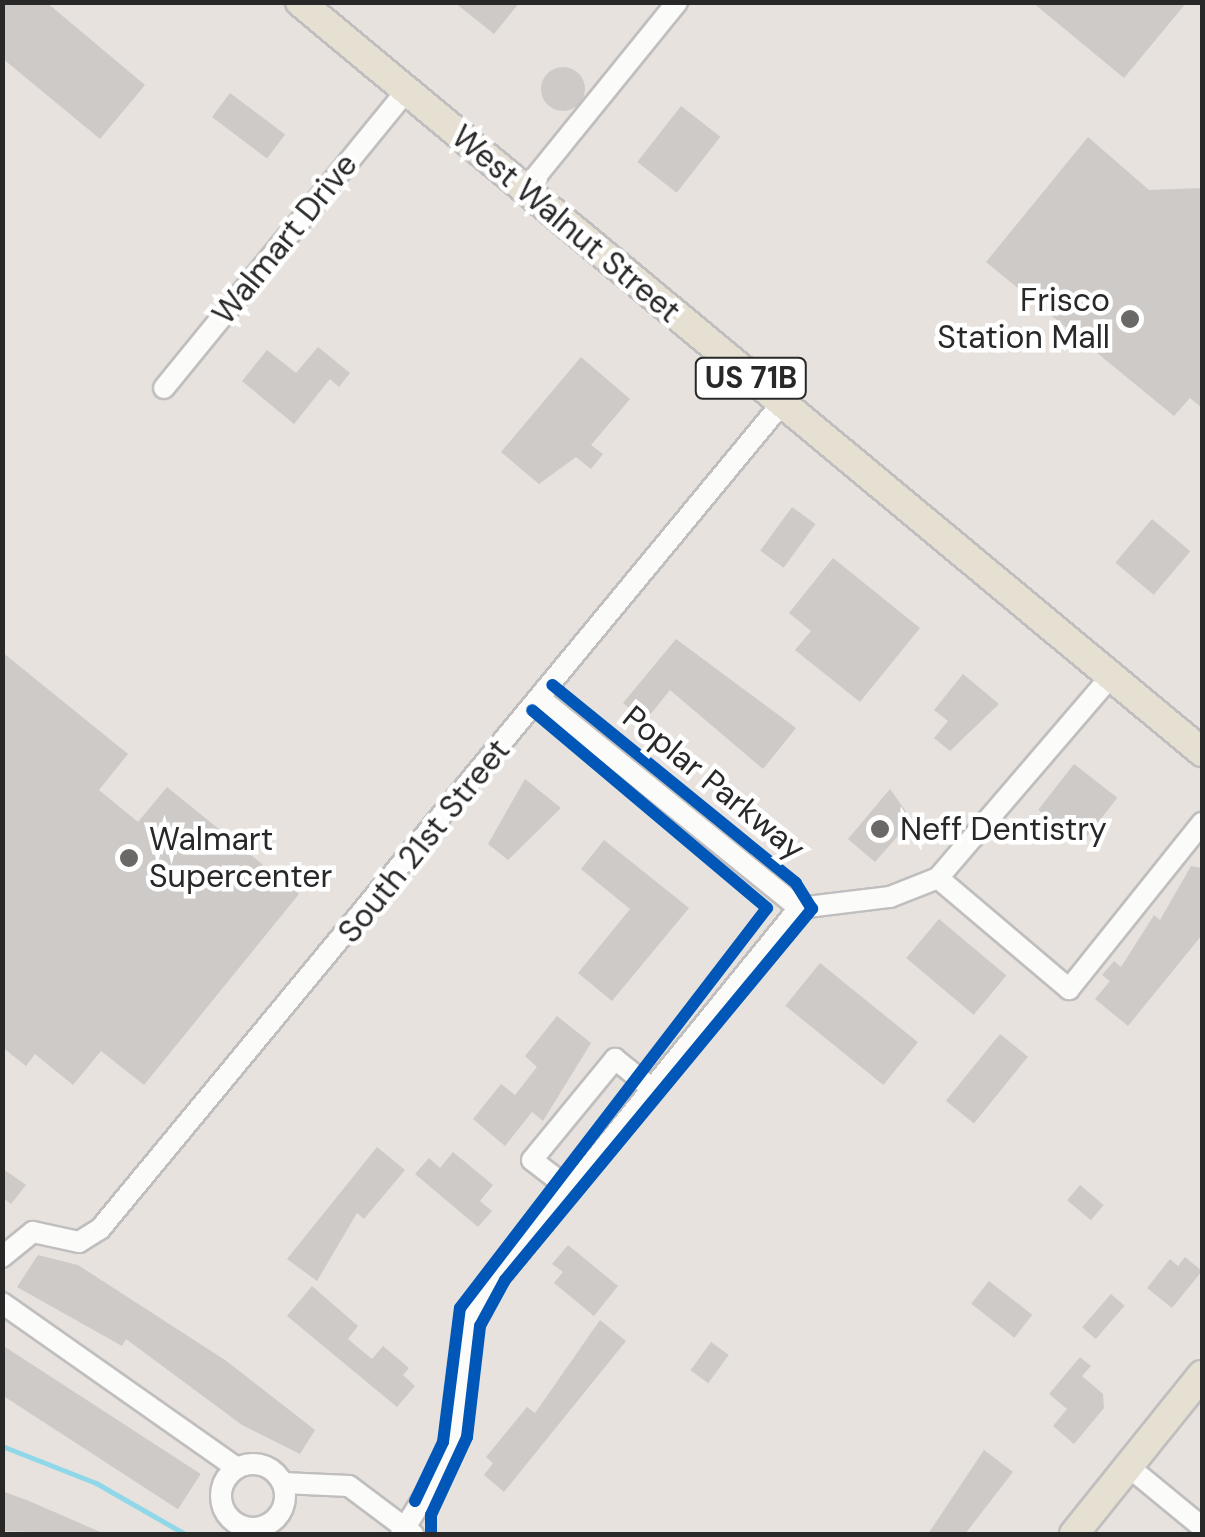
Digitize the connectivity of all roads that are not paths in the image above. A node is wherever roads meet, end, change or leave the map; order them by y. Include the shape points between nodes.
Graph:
1 (300, 2) edge
2 (677, 2) edge
3 (406, 91) junction
4 (525, 190) junction
5 (164, 388) dead end
6 (782, 403) junction
7 (1111, 676) junction
8 (540, 699) junction
9 (1202, 752) edge
10 (1202, 823) edge
11 (938, 878) junction
12 (799, 908) junction
13 (650, 1087) junction
14 (566, 1188) junction
15 (2, 1257) edge
16 (2, 1303) edge
17 (1202, 1375) edge
18 (1129, 1467) junction
19 (237, 1468) junction
20 (283, 1483) junction
21 (1202, 1527) edge
22 (245, 1531) edge
23 (406, 1532) edge
24 (1074, 1534) edge

1 - 3 main road, West Walnut Street / US 71B
2 - 4 street
3 - 4 main road, West Walnut Street / US 71B
3 - 5 street, Walmart Drive
4 - 6 main road, West Walnut Street / US 71B
6 - 7 main road, West Walnut Street / US 71B
6 - 8 street, South 21st Street
7 - 9 main road, West Walnut Street / US 71B
7 - 11 street
8 - 12 street
8 - 15 street, South 21st Street via 100,1229 80,1242 33,1232
10 - 11 street via 1069,990
11 - 12 street via 890,898
12 - 13 street
13 - 14 street
13 - 14 street via 614,1058 532,1160
14 - 23 street via 470,1313 452,1452
16 - 19 street
17 - 18 main road
18 - 21 street
18 - 24 main road
19 - 20 street via 258,1464
19 - 22 street via 222,1484 222,1506
20 - 22 street via 281,1513
20 - 23 street via 350,1486

